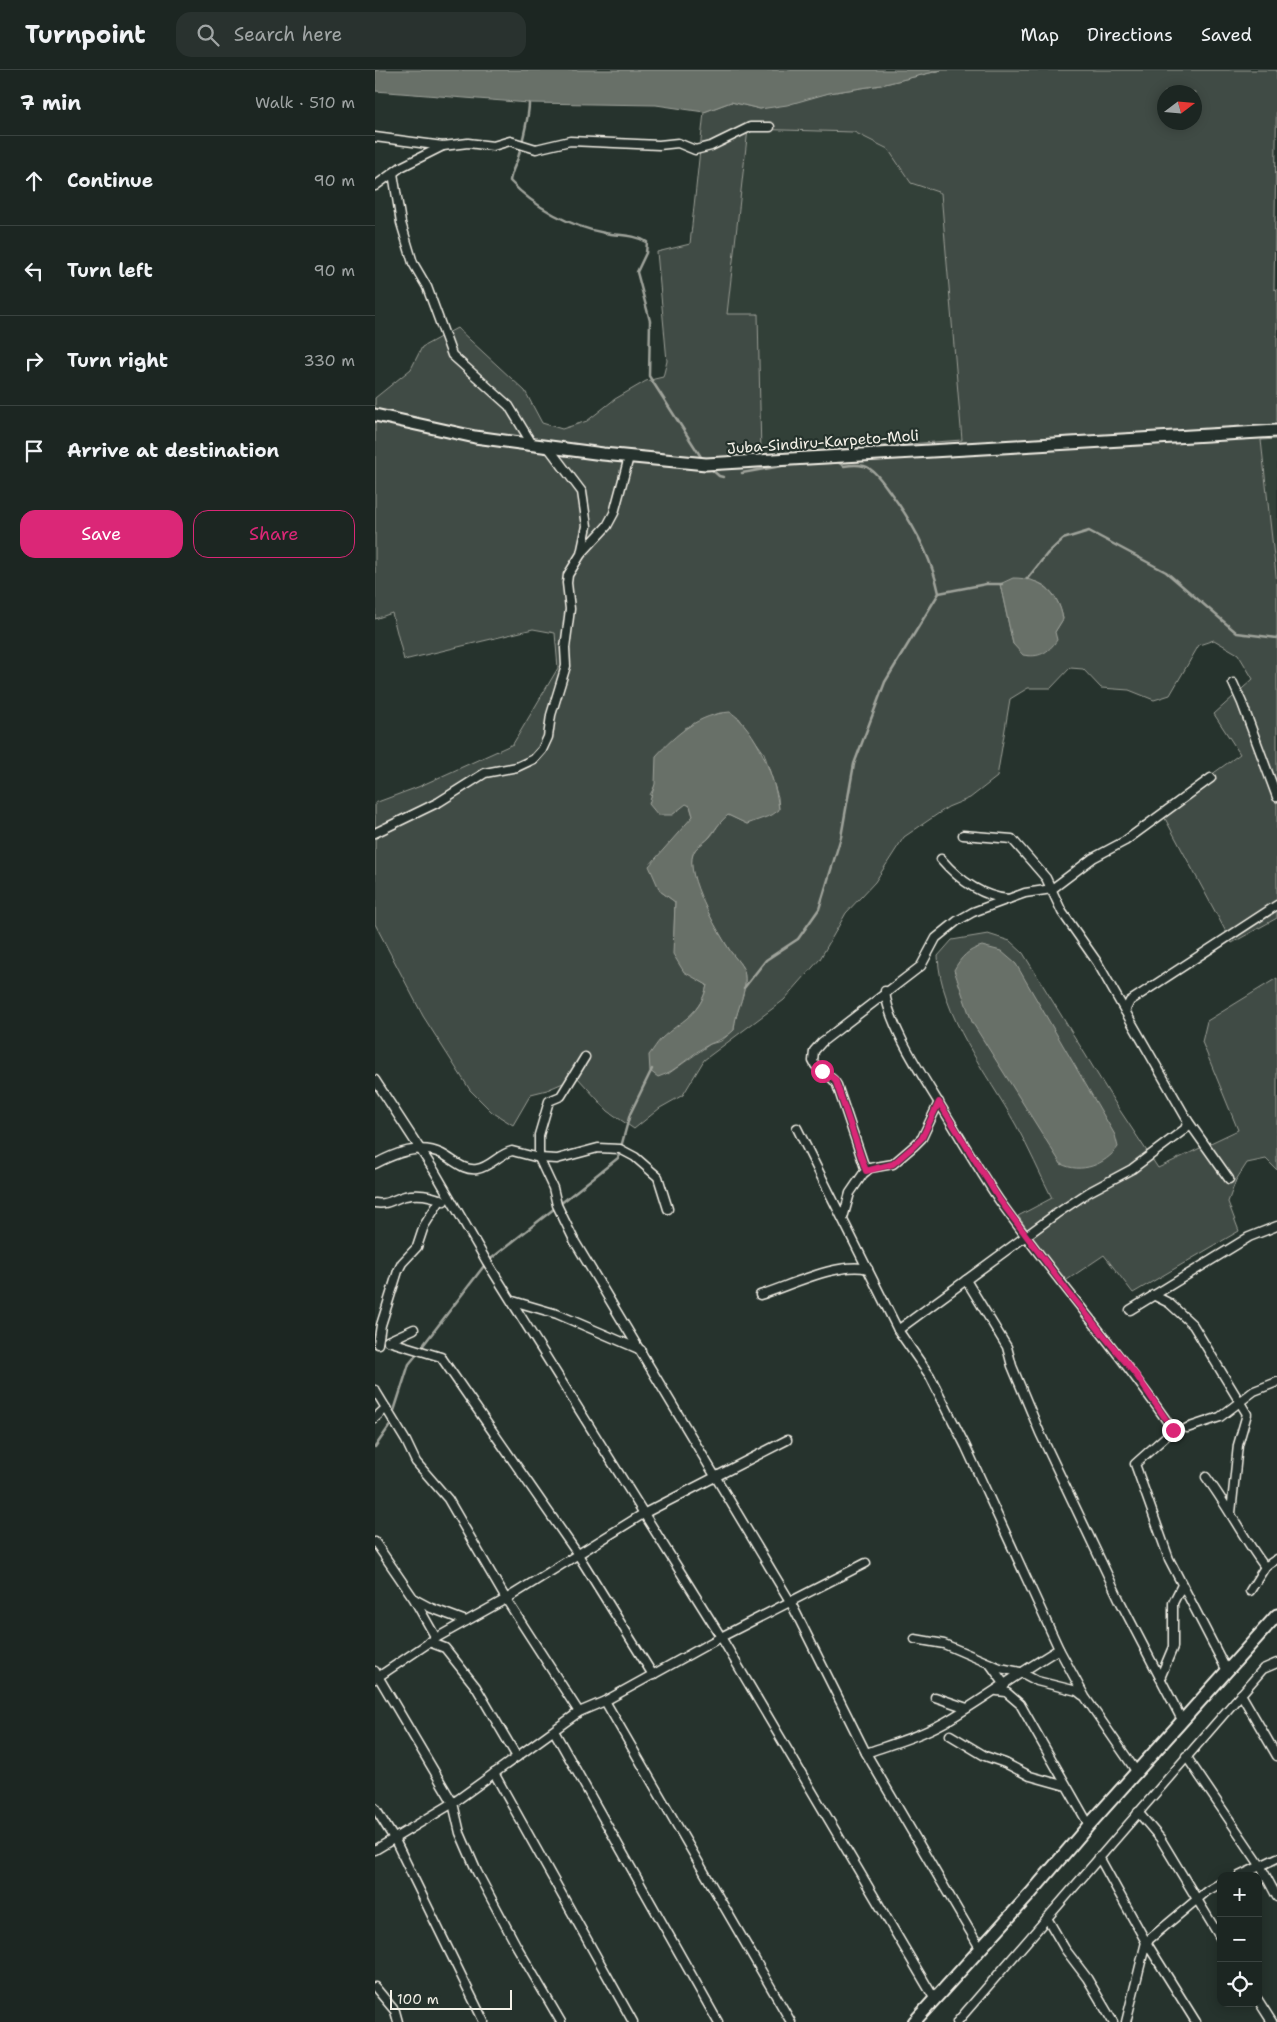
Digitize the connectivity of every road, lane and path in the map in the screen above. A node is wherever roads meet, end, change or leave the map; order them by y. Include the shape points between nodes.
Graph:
1 (770, 127) dead end
2 (375, 137) edge
3 (443, 146) junction
4 (393, 173) junction
5 (375, 186) edge
6 (375, 415) edge
7 (1277, 431) edge
8 (532, 444) junction
9 (548, 447) junction
10 (629, 457) junction
11 (581, 554) junction
12 (1233, 683) dead end
13 (1211, 778) dead end
14 (1277, 797) edge
15 (375, 833) edge
16 (963, 835) dead end
17 (941, 860) dead end
18 (1052, 889) junction
19 (1010, 899) junction
20 (1277, 905) edge
21 (885, 992) junction
22 (1125, 1011) junction
23 (585, 1057) dead end
24 (375, 1080) edge
25 (939, 1102) junction
26 (1188, 1120) junction
27 (797, 1128) dead end
28 (421, 1150) junction
29 (539, 1158) junction
30 (375, 1164) edge
31 (866, 1171) junction
32 (1229, 1179) dead end
33 (441, 1199) junction
34 (375, 1203) edge
35 (453, 1204) junction
36 (668, 1209) dead end
37 (843, 1218) junction
38 (1277, 1226) edge
39 (1027, 1237) junction
40 (868, 1269) junction
41 (966, 1280) junction
42 (760, 1295) dead end
43 (1153, 1295) junction
44 (513, 1301) junction
45 (1130, 1310) dead end
46 (413, 1329) dead end
47 (898, 1330) junction
48 (388, 1341) junction
49 (376, 1345) edge
50 (641, 1350) junction
51 (1277, 1382) edge
52 (375, 1390) edge
53 (1239, 1402) junction
54 (386, 1408) junction
55 (375, 1418) edge
56 (1187, 1428) dead end
57 (787, 1440) dead end
58 (716, 1476) junction
59 (1207, 1477) dead end
60 (1231, 1513) junction
61 (643, 1514) junction
62 (375, 1542) edge
63 (577, 1553) junction
64 (1277, 1558) edge
65 (866, 1563) dead end
66 (1265, 1567) junction
67 (1182, 1585) junction
68 (1250, 1591) dead end
69 (414, 1599) junction
70 (506, 1599) junction
71 (791, 1603) junction
72 (1277, 1615) edge
73 (467, 1621) junction
74 (721, 1637) junction
75 (915, 1639) dead end
76 (432, 1640) junction
77 (1059, 1649) junction
78 (1277, 1663) edge
79 (990, 1664) junction
80 (1227, 1671) junction
81 (1020, 1672) junction
82 (653, 1675) junction
83 (376, 1676) edge
84 (1160, 1678) junction
85 (1005, 1686) junction
86 (997, 1691) junction
87 (1241, 1694) junction
88 (935, 1697) dead end
89 (1085, 1697) junction
90 (605, 1701) junction
91 (967, 1708) junction
92 (579, 1712) junction
93 (1183, 1720) junction
94 (554, 1731) junction
95 (951, 1735) dead end
96 (866, 1753) junction
97 (1186, 1756) junction
98 (1277, 1756) edge
99 (517, 1757) junction
100 (1136, 1772) junction
101 (494, 1773) junction
102 (1066, 1786) junction
103 (453, 1803) junction
104 (375, 1808) edge
105 (1138, 1812) junction
106 (1089, 1825) junction
107 (395, 1840) junction
108 (375, 1850) edge
109 (1099, 1857) junction
110 (1277, 1858) edge
111 (1260, 1865) junction
112 (1247, 1872) edge
113 (1217, 1887) edge
114 (1277, 1897) edge
115 (1197, 1900) junction
116 (1047, 1918) junction
117 (1217, 1932) edge
118 (1146, 1942) junction
119 (980, 1948) junction
120 (375, 1987) edge
121 (934, 1998) junction
122 (1262, 2006) edge
123 (398, 2022) edge
124 (483, 2022) edge
125 (561, 2022) edge
126 (633, 2022) edge
127 (718, 2022) edge
128 (791, 2022) edge
129 (914, 2022) edge
130 (957, 2022) edge
131 (1113, 2022) edge
132 (1126, 2022) edge
133 (1196, 2022) edge
134 (1272, 2022) edge

1 - 3 street via 750,127 695,150 678,143 571,141 536,149 510,141 493,146 469,143
2 - 3 street
3 - 4 street
4 - 5 street
4 - 8 street via 401,223 413,263 427,287 452,355 509,406
6 - 8 main road, Juba-Sindiru-Karpeto-Moli via 475,437
7 - 10 main road, Juba-Sindiru-Karpeto-Moli via 736,463 671,462
8 - 9 main road, Juba-Sindiru-Karpeto-Moli
9 - 10 main road, Juba-Sindiru-Karpeto-Moli
9 - 11 street via 582,492 587,526
10 - 11 street via 614,513 607,526
11 - 15 street via 568,575 570,609 566,666 542,750 534,759 517,767 485,773 439,802
12 - 14 street
13 - 18 street
16 - 18 street via 1012,839 1037,865
17 - 19 street via 953,874 975,890
18 - 19 street
18 - 22 street via 1062,912 1097,962
19 - 21 street via 968,914 948,928 936,938 921,966
20 - 22 street via 1130,1001
21 - 25 street via 888,1007 917,1069
21 - 31 street via 828,1036 813,1056 814,1065 835,1079
22 - 26 street
23 - 29 street via 561,1096 549,1101 539,1135
24 - 28 street
25 - 31 street via 918,1142 893,1164
25 - 39 street via 999,1199
26 - 32 street
26 - 39 street via 1185,1128 1133,1169 1089,1192
27 - 37 street
28 - 29 street via 441,1154 461,1167 477,1169 512,1151
28 - 30 street via 404,1151
28 - 35 street
29 - 36 street via 557,1158 598,1148 620,1149 658,1177
29 - 50 street via 575,1242
31 - 37 street via 850,1193
33 - 34 street via 417,1195 404,1196 388,1204
33 - 35 street
33 - 49 street via 424,1226 417,1247 402,1262
35 - 44 street
37 - 40 street
38 - 43 street via 1249,1237
39 - 41 street
39 - 67 street via 1137,1376 1173,1430 1135,1464 1169,1559
40 - 42 street via 858,1266 836,1270
40 - 47 street
41 - 47 street
41 - 84 street via 1007,1347 1040,1433
43 - 45 street
43 - 53 street via 1169,1303 1193,1325
44 - 50 street via 557,1314
44 - 61 street
46 - 48 street
47 - 77 street via 930,1376 966,1447
48 - 49 street
48 - 63 street via 441,1357
50 - 58 street
51 - 53 street via 1254,1391
52 - 54 street
53 - 56 street via 1220,1417
53 - 60 street via 1247,1419 1238,1446
54 - 55 street
54 - 70 street via 416,1462 448,1499
57 - 58 street
58 - 61 street
58 - 71 street
59 - 60 street
60 - 66 street
61 - 63 street
61 - 74 street
62 - 69 street
63 - 70 street
63 - 82 street
64 - 66 street
65 - 71 street
66 - 68 street
67 - 80 street
67 - 84 street via 1173,1604 1173,1647
69 - 73 street
69 - 76 street
70 - 73 street
70 - 92 street
71 - 74 street
71 - 96 street
72 - 80 main road
73 - 76 street
74 - 82 street
74 - 121 street
75 - 79 street via 944,1644
76 - 83 street
76 - 99 street via 445,1648 476,1687
77 - 81 street
77 - 89 street
78 - 87 street via 1263,1669
79 - 81 street
79 - 85 street
80 - 93 main road
81 - 85 street
81 - 89 street via 1037,1681 1077,1691
82 - 90 street
83 - 103 street
84 - 93 street
85 - 86 street
86 - 91 street
86 - 102 street via 1006,1692 1020,1704
87 - 97 street
87 - 98 street
88 - 91 street
89 - 100 street
90 - 92 street
90 - 128 street
91 - 96 street via 922,1734
92 - 94 street
93 - 100 main road
94 - 99 street
94 - 127 street
95 - 102 street via 985,1756 1030,1776
96 - 119 street
97 - 105 street
97 - 111 street
99 - 101 street
100 - 106 main road
101 - 103 street
101 - 126 street
102 - 106 street
103 - 107 street
103 - 125 street via 460,1832 477,1872
104 - 107 street
105 - 109 street
105 - 115 street via 1160,1838
106 - 119 main road
107 - 108 street
107 - 124 street
109 - 116 street
109 - 118 street
110 - 111 street
111 - 112 street
111 - 114 street
113 - 115 street
115 - 117 street
115 - 118 street
116 - 130 street
116 - 131 street
118 - 132 street
118 - 133 street
119 - 121 main road
120 - 123 street via 395,2011
121 - 129 main road
122 - 134 street

